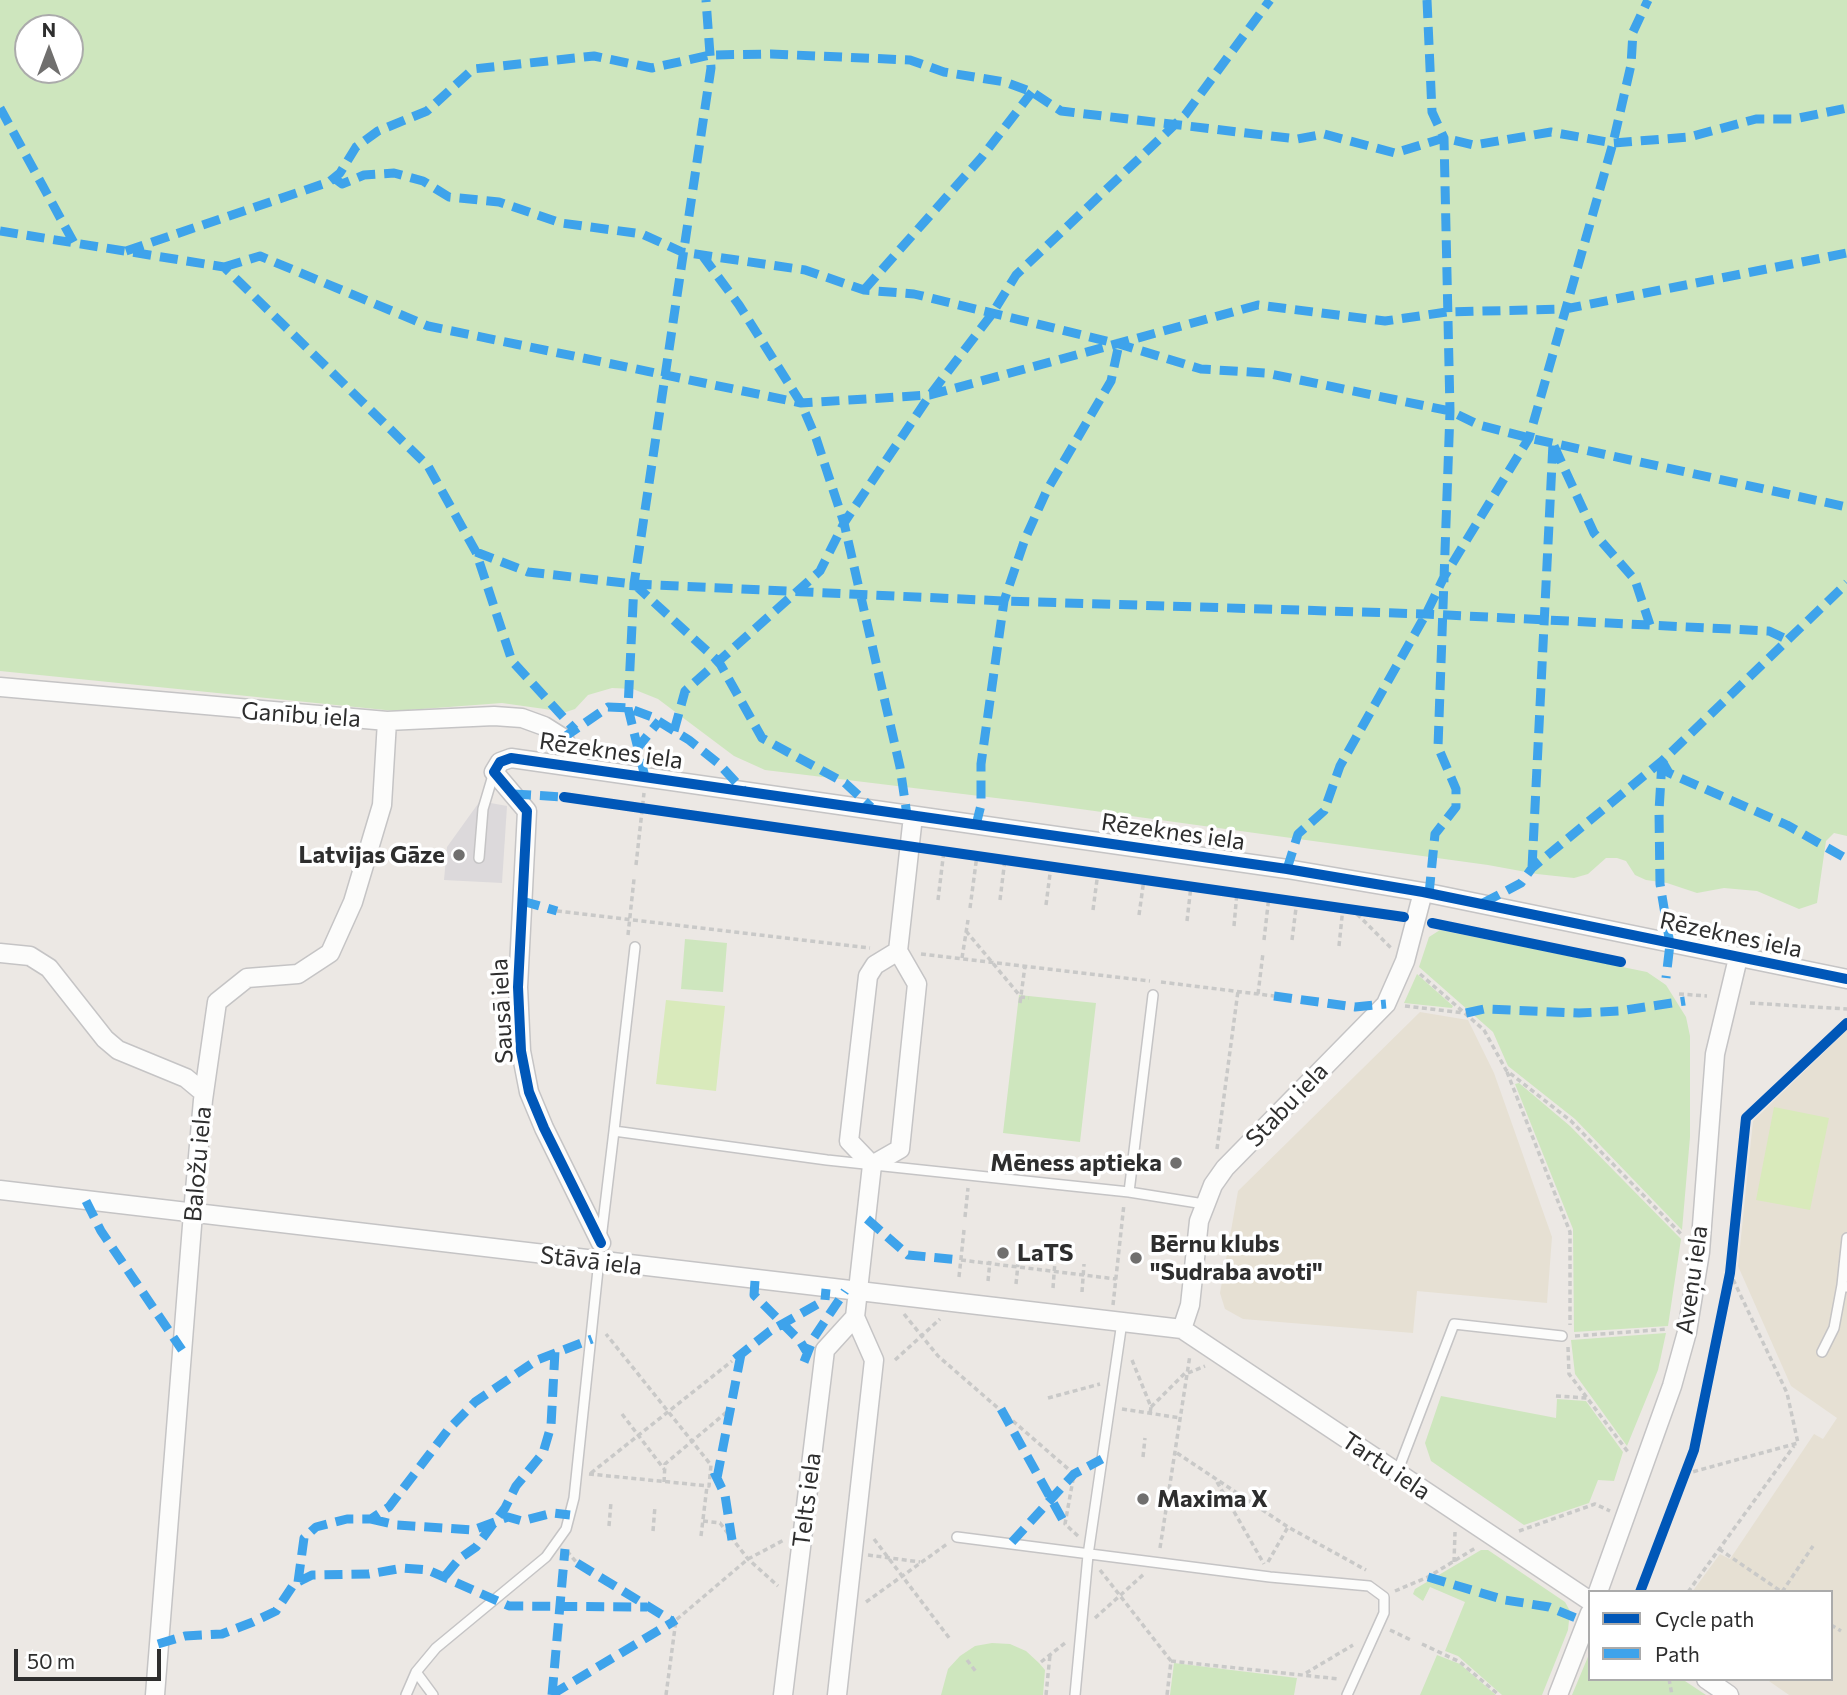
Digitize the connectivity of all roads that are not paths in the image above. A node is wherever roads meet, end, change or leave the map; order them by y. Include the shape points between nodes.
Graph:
1 (0, 687) edge
2 (387, 721) junction
3 (581, 767) junction
4 (494, 772) junction
5 (913, 816) junction
6 (479, 858) dead end
7 (1423, 892) junction
8 (635, 947) road end
9 (898, 951) junction
10 (0, 953) edge
11 (1738, 958) junction
12 (1847, 979) edge
13 (1153, 995) dead end
14 (204, 1093) junction
15 (614, 1131) junction
16 (873, 1165) junction
17 (0, 1190) edge
18 (1127, 1192) junction
19 (1204, 1204) junction
20 (193, 1213) junction
21 (1847, 1238) edge
22 (601, 1243) junction
23 (599, 1263) junction
24 (1844, 1286) edge
25 (858, 1293) junction
26 (855, 1317) junction
27 (1122, 1322) junction
28 (1187, 1333) junction
29 (1566, 1336) road end
30 (1822, 1352) dead end
31 (1396, 1472) junction
32 (957, 1537) road end
33 (1089, 1551) junction
34 (1599, 1590) edge
35 (1588, 1600) edge
36 (1588, 1618) edge
37 (416, 1672) junction
38 (1709, 1681) edge
39 (155, 1695) edge
40 (406, 1695) edge
41 (432, 1695) edge
42 (783, 1695) edge
43 (838, 1695) edge
44 (1074, 1695) edge
45 (1347, 1695) edge
46 (1558, 1695) edge
47 (1729, 1695) edge

1 - 2 street, Ganību iela
2 - 3 street, Ganību iela via 522,719 563,738
2 - 14 street, Baložu iela via 382,805 353,902 330,953 298,974 247,978 217,1002
3 - 4 street, Rēzeknes iela via 510,758 499,762
3 - 5 street, Rēzeknes iela
4 - 6 lane via 483,809
4 - 22 street, Sausā iela via 527,811 518,987 521,1051 529,1092
5 - 7 street, Rēzeknes iela
5 - 9 street
7 - 11 street, Rēzeknes iela
7 - 19 street, Stabu iela via 1405,961 1386,1004 1225,1168
8 - 15 lane
9 - 16 street via 917,984 900,1149
9 - 16 street via 875,965 868,976 849,1141
10 - 14 street via 30,956 49,968 118,1050 186,1079
11 - 12 street, Rēzeknes iela
11 - 34 street, Aveņu iela via 1715,1054 1700,1252 1684,1343
13 - 18 lane
14 - 20 street, Baložu iela
15 - 16 lane
15 - 22 lane
16 - 18 lane
16 - 25 street
17 - 20 street, Stāvā iela
18 - 19 lane
19 - 28 street, Stabu iela
20 - 23 street, Stāvā iela
20 - 39 street, Baložu iela
21 - 24 lane
22 - 23 lane
23 - 25 street, Stāvā iela
23 - 37 lane via 574,1498 566,1529 546,1557 436,1648
24 - 30 lane via 1834,1328
25 - 26 street
25 - 27 street, Stāvā iela
26 - 42 street, Telts iela via 825,1350
26 - 43 street, Telts iela via 874,1360
27 - 28 street, Stāvā iela
27 - 33 lane
28 - 31 street, Tartu iela
29 - 31 lane via 1454,1324
31 - 35 street, Tartu iela
32 - 33 lane
33 - 44 lane
33 - 45 lane via 1157,1563 1370,1586 1384,1597 1384,1613
36 - 46 street
37 - 40 lane
37 - 41 lane
38 - 47 street

